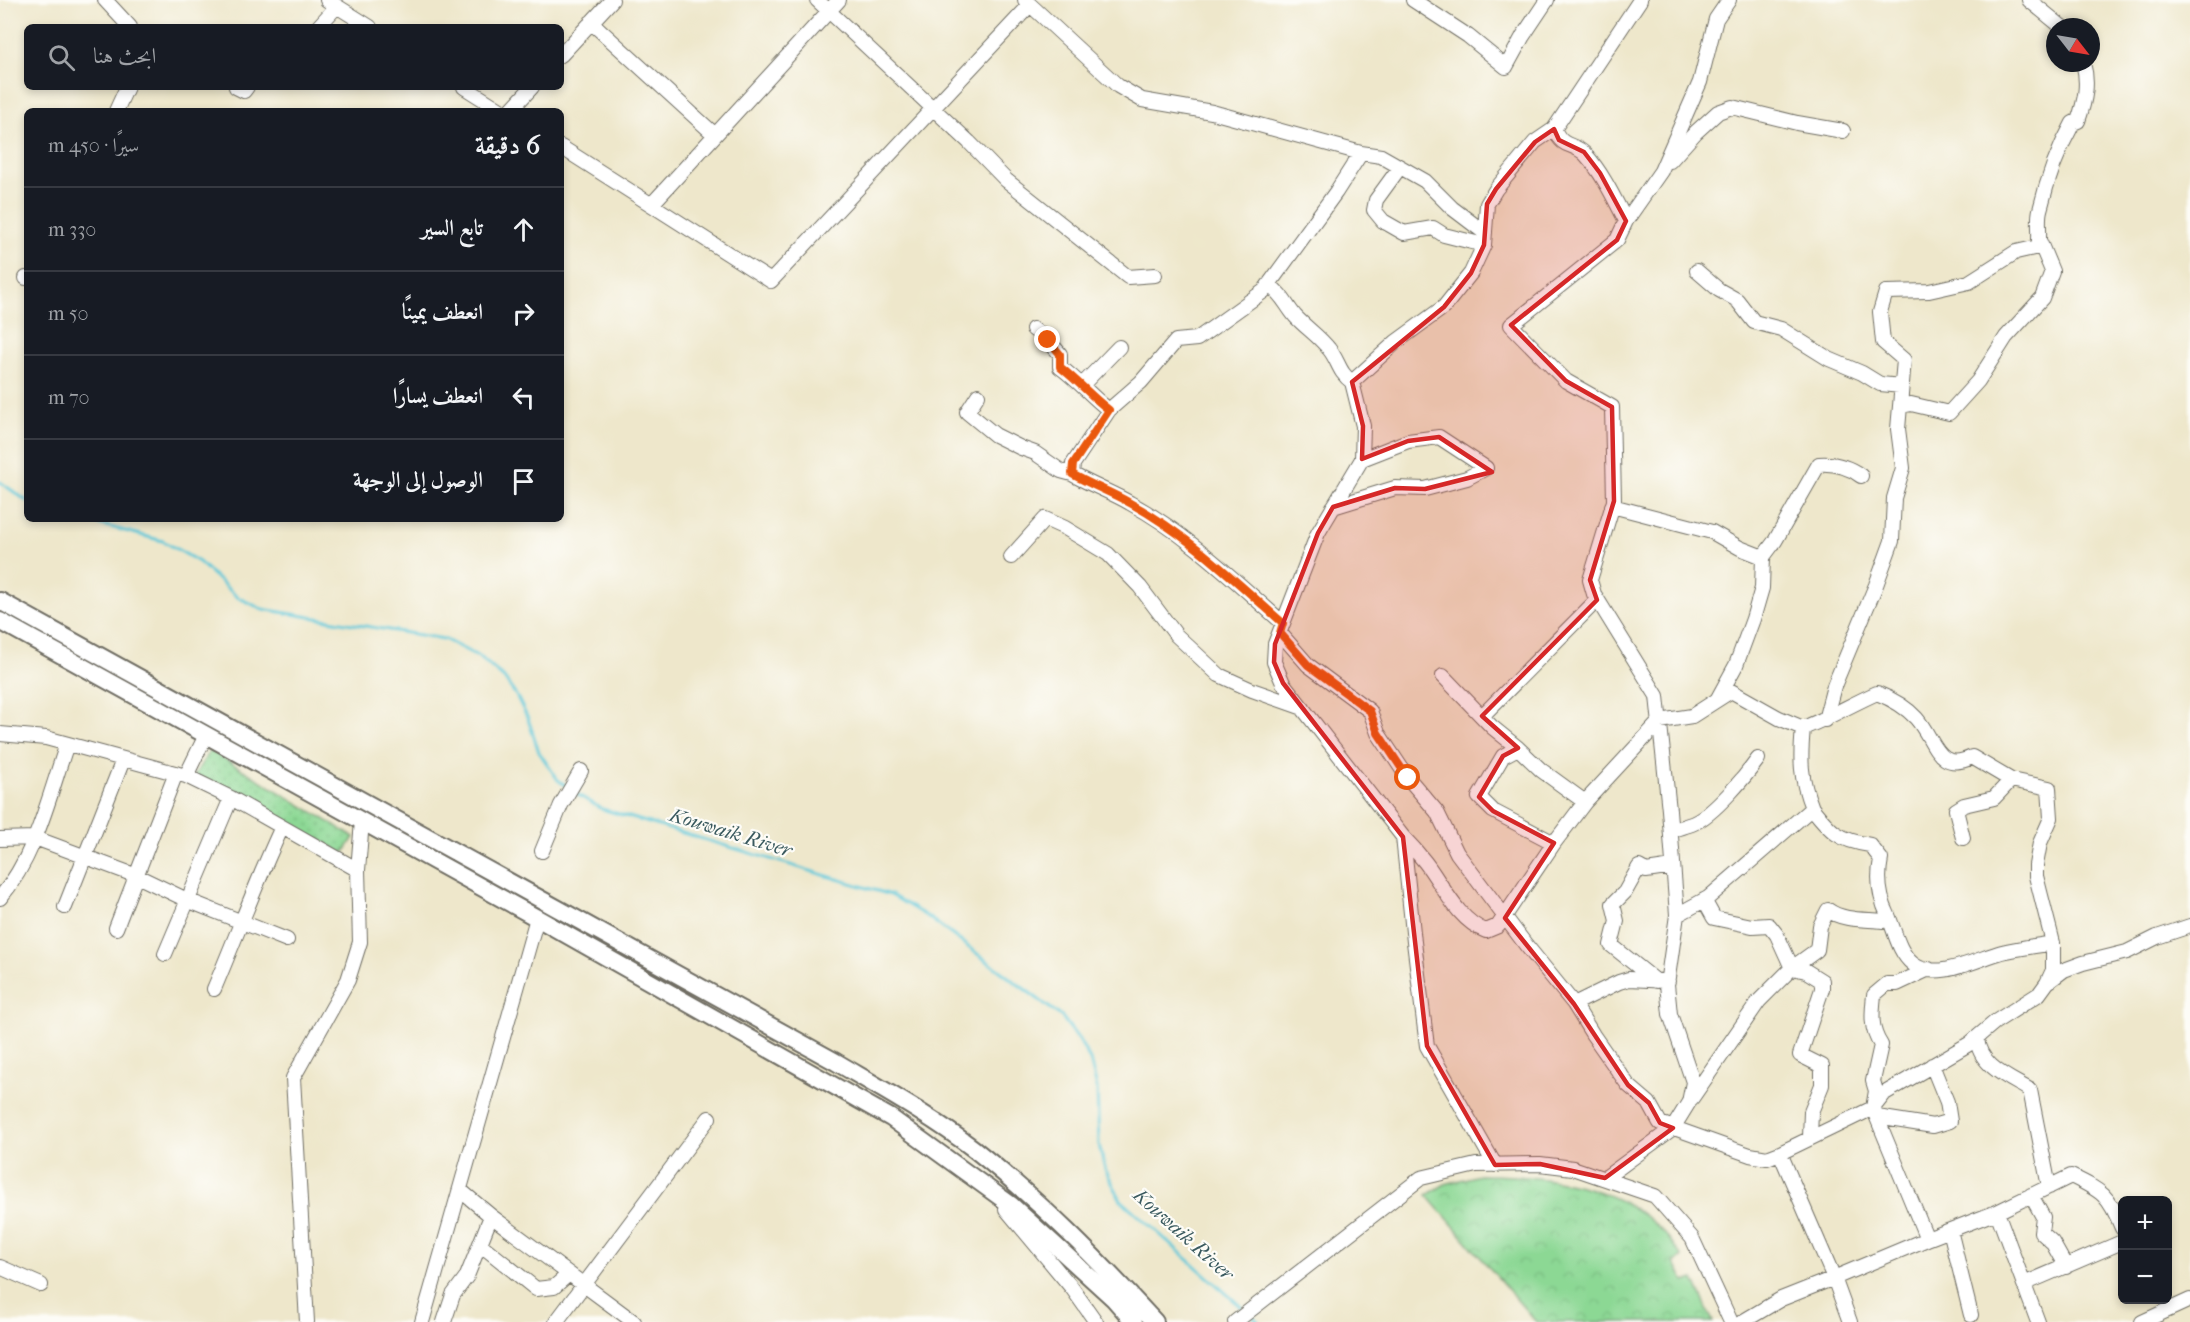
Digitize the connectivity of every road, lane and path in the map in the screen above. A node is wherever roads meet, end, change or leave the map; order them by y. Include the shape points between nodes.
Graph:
1 (105, 0) edge
2 (612, 0) edge
3 (817, 0) edge
4 (839, 0) edge
5 (1413, 0) edge
6 (1547, 0) edge
7 (1640, 0) edge
8 (1729, 0) edge
9 (2029, 0) edge
10 (1028, 2) edge
11 (332, 3) edge
12 (829, 11) junction
13 (2051, 18) edge
14 (591, 22) junction
15 (127, 24) edge
16 (320, 24) edge
17 (365, 24) edge
18 (564, 52) edge
19 (2085, 72) edge
20 (126, 90) edge
21 (469, 90) edge
22 (529, 90) edge
23 (117, 108) edge
24 (497, 108) edge
25 (513, 108) edge
26 (933, 109) junction
27 (1554, 129) junction
28 (1843, 131) dead end
29 (715, 135) junction
30 (564, 149) edge
31 (1361, 153) junction
32 (1400, 167) junction
33 (1661, 171) junction
34 (652, 204) junction
35 (1626, 221) junction
36 (1484, 239) junction
37 (2039, 240) junction
38 (1697, 271) dead end
39 (1155, 275) dead end
40 (1269, 285) junction
41 (1033, 329) dead end
42 (1119, 347) dead end
43 (1352, 382) junction
44 (1083, 384) junction
45 (1902, 386) junction
46 (978, 395) dead end
47 (1900, 406) junction
48 (1109, 410) junction
49 (1362, 459) junction
50 (1072, 474) junction
51 (1861, 476) dead end
52 (1612, 506) junction
53 (1334, 507) junction
54 (1011, 556) dead end
55 (1763, 557) junction
56 (1597, 600) junction
57 (1, 603) edge
58 (0, 621) edge
59 (1281, 628) junction
60 (1443, 676) dead end
61 (1718, 700) junction
62 (1303, 708) junction
63 (1482, 716) junction
64 (1825, 720) junction
65 (1660, 721) junction
66 (1803, 728) junction
67 (0, 734) edge
68 (206, 735) junction
69 (67, 744) junction
70 (1518, 748) junction
71 (253, 751) junction
72 (1758, 759) dead end
73 (123, 760) junction
74 (181, 775) junction
75 (579, 775) dead end
76 (2011, 780) junction
77 (231, 798) junction
78 (1585, 802) junction
79 (1812, 808) junction
80 (362, 821) junction
81 (282, 827) junction
82 (1671, 831) junction
83 (1403, 837) junction
84 (35, 838) junction
85 (1963, 838) dead end
86 (0, 839) edge
87 (1554, 843) junction
88 (542, 851) dead end
89 (85, 856) junction
90 (1674, 867) junction
91 (358, 870) junction
92 (137, 876) junction
93 (0, 898) edge
94 (187, 900) junction
95 (1704, 900) junction
96 (65, 907) dead end
97 (1677, 915) junction
98 (1888, 915) junction
99 (537, 918) junction
100 (1505, 918) junction
101 (243, 923) junction
102 (2190, 926) edge
103 (116, 928) dead end
104 (287, 940) dead end
105 (2053, 943) junction
106 (165, 954) dead end
107 (1792, 968) junction
108 (1929, 969) junction
109 (1662, 981) junction
110 (2047, 983) junction
111 (214, 989) dead end
112 (1574, 1004) junction
113 (1977, 1038) junction
114 (1932, 1065) junction
115 (1689, 1102) junction
116 (1875, 1112) junction
117 (709, 1118) dead end
118 (1673, 1128) junction
119 (1810, 1137) junction
120 (1780, 1153) junction
121 (1495, 1165) junction
122 (1605, 1178) junction
123 (2049, 1187) junction
124 (460, 1190) junction
125 (992, 1191) junction
126 (2031, 1195) junction
127 (1997, 1212) junction
128 (491, 1216) junction
129 (2118, 1217) edge
130 (1950, 1230) junction
131 (1927, 1239) junction
132 (480, 1244) junction
133 (2118, 1244) edge
134 (2066, 1267) junction
135 (0, 1268) edge
136 (569, 1274) junction
137 (1834, 1278) junction
138 (584, 1284) junction
139 (2024, 1284) junction
140 (41, 1285) dead end
141 (1280, 1292) junction
142 (2190, 1300) edge
143 (1971, 1315) dead end
144 (306, 1322) edge
145 (422, 1322) edge
146 (444, 1322) edge
147 (556, 1322) edge
148 (634, 1322) edge
149 (1096, 1322) edge
150 (1134, 1322) edge
151 (1155, 1322) edge
152 (1234, 1322) edge
153 (1250, 1322) edge
154 (1731, 1322) edge
155 (1742, 1322) edge
156 (1851, 1322) edge
157 (2038, 1322) edge
158 (2142, 1322) edge

1 - 15 street
2 - 14 street
3 - 12 street
4 - 12 street
5 - 6 street via 1506,67
7 - 27 street
8 - 33 street via 1716,19 1700,81
9 - 13 street
10 - 26 street
10 - 31 street via 1118,86 1142,100 1212,112
11 - 16 street
11 - 17 street
12 - 26 street
12 - 29 street
14 - 18 street
14 - 29 street
19 - 37 street via 2082,111 2053,166 2040,211
20 - 23 street
21 - 24 street
22 - 25 street
26 - 34 street via 771,281
26 - 39 street via 1006,180 1128,277
27 - 35 street via 1559,140 1583,152 1600,173
27 - 36 street via 1535,142 1496,189 1487,204
28 - 33 street via 1732,107 1718,112
29 - 34 street
30 - 34 street
31 - 32 street via 1381,156
31 - 40 street
32 - 36 street via 1425,181
32 - 36 street via 1376,200 1374,210 1383,221 1404,233 1433,228 1444,235
33 - 35 street
35 - 52 street via 1617,240 1511,325 1566,381 1612,407
36 - 43 street via 1471,273 1444,307 1396,342
37 - 45 street via 2038,247 2016,252 1969,282 1929,291 1887,292 1880,312 1882,342 1904,360
37 - 47 street via 2052,270 2042,298 2006,337 1978,381 1949,413 1911,404
38 - 45 street via 1737,300 1754,322 1781,329 1880,384
40 - 43 street via 1322,340 1342,375
40 - 48 street via 1197,339 1176,341 1141,382
41 - 44 street via 1060,354 1060,367
42 - 44 street
43 - 49 street via 1363,426
44 - 48 street
45 - 47 street
46 - 50 street via 967,412 995,435
47 - 64 street via 1898,429 1903,468 1894,498 1892,540 1834,686
48 - 50 street via 1073,464
49 - 53 street
49 - 53 street via 1408,441 1439,437 1486,468 1467,478 1425,489 1395,488
50 - 59 street via 1131,503 1189,542 1221,567
51 - 55 street via 1832,463 1819,464
52 - 55 street via 1712,532
52 - 56 street via 1590,580
53 - 59 street via 1318,532
54 - 62 street via 1046,519 1065,528 1108,554 1140,587 1176,635 1219,675
55 - 61 street via 1762,588 1753,619
56 - 63 street
56 - 65 street via 1657,696
57 - 71 main road
58 - 68 main road
59 - 62 street via 1274,662 1283,683
59 - 100 street via 1308,665 1370,711 1378,733 1437,812 1457,853
60 - 63 street
61 - 65 street via 1692,716
61 - 66 street via 1731,691
62 - 83 street
63 - 70 street
64 - 66 street
64 - 76 street via 1877,693 1916,717 1942,758 1960,763 1972,758
65 - 78 street
65 - 82 street
66 - 79 street via 1800,761 1804,789
67 - 69 street
68 - 71 main road
68 - 74 street
69 - 73 street
69 - 84 street
70 - 78 street
70 - 87 street via 1503,756 1479,797 1492,811
71 - 80 main road
71 - 151 main road via 825,1056 909,1106 973,1148 1034,1199
72 - 82 street via 1726,797 1696,822
73 - 74 street
73 - 89 street
74 - 77 street
74 - 92 street
75 - 88 street via 561,805
76 - 85 street via 1994,798 1956,810
76 - 105 street via 2049,788 2051,818 2040,843 2036,876
77 - 81 street
77 - 94 street
78 - 87 street
79 - 95 street
79 - 98 street via 1832,832 1870,845 1881,859 1879,895
80 - 91 street
80 - 99 main road
81 - 91 street
81 - 101 street
82 - 90 street
83 - 100 street via 1474,926 1486,931
83 - 121 street via 1427,1046
84 - 86 street
84 - 89 street
84 - 93 street
87 - 100 street
89 - 92 street
89 - 96 street
90 - 97 street
90 - 109 street via 1646,871 1639,867 1613,904 1617,921 1611,945
91 - 144 street via 360,942 348,980 293,1078
92 - 94 street
92 - 103 street
94 - 101 street
94 - 106 street
95 - 97 street
95 - 107 street via 1714,918 1752,926 1769,925
97 - 109 street
98 - 107 street via 1883,921 1853,919 1828,910 1820,926 1818,950
98 - 108 street via 1903,954 1915,966
99 - 124 street
99 - 125 main road via 891,1118
100 - 112 street
101 - 104 street
101 - 111 street
102 - 110 street via 2127,952 2064,970
105 - 108 street via 2002,952 1958,968
105 - 110 street via 2053,970
107 - 115 street via 1760,1001
107 - 119 street via 1822,981 1800,1056 1822,1066 1822,1085 1811,1113
108 - 116 street via 1897,984 1887,984 1874,995 1873,1034 1881,1045 1873,1081
109 - 112 street via 1629,979
109 - 115 street via 1693,1082
110 - 113 street via 2039,994
112 - 118 street via 1629,1085 1649,1103 1660,1123
113 - 114 street
113 - 123 street via 1978,1048 1990,1067 2030,1090
114 - 116 street via 1885,1093
114 - 116 street via 1950,1121 1934,1126
115 - 118 street
116 - 119 street
116 - 131 street
117 - 138 street
118 - 120 street via 1750,1155 1767,1158
118 - 122 street
119 - 120 street
120 - 137 street
121 - 122 street via 1540,1164 1573,1168
121 - 141 street via 1476,1165 1421,1179
122 - 154 street via 1655,1196 1692,1238
123 - 126 street
123 - 129 street via 2071,1176 2099,1189
124 - 128 street
124 - 145 street
125 - 149 street
125 - 150 main road via 1113,1298
126 - 127 street
126 - 134 street via 2043,1218 2041,1232 2052,1242
127 - 130 street
127 - 139 street
128 - 132 street
128 - 136 street
130 - 131 street
130 - 143 street
131 - 137 street
132 - 136 street via 536,1289 554,1287
132 - 146 street via 467,1276 453,1295
133 - 134 street
134 - 139 street
135 - 140 street
136 - 138 street
137 - 155 street via 1781,1299
137 - 156 street
138 - 147 street
138 - 148 street
139 - 157 street
141 - 152 street
141 - 153 street
142 - 158 street

